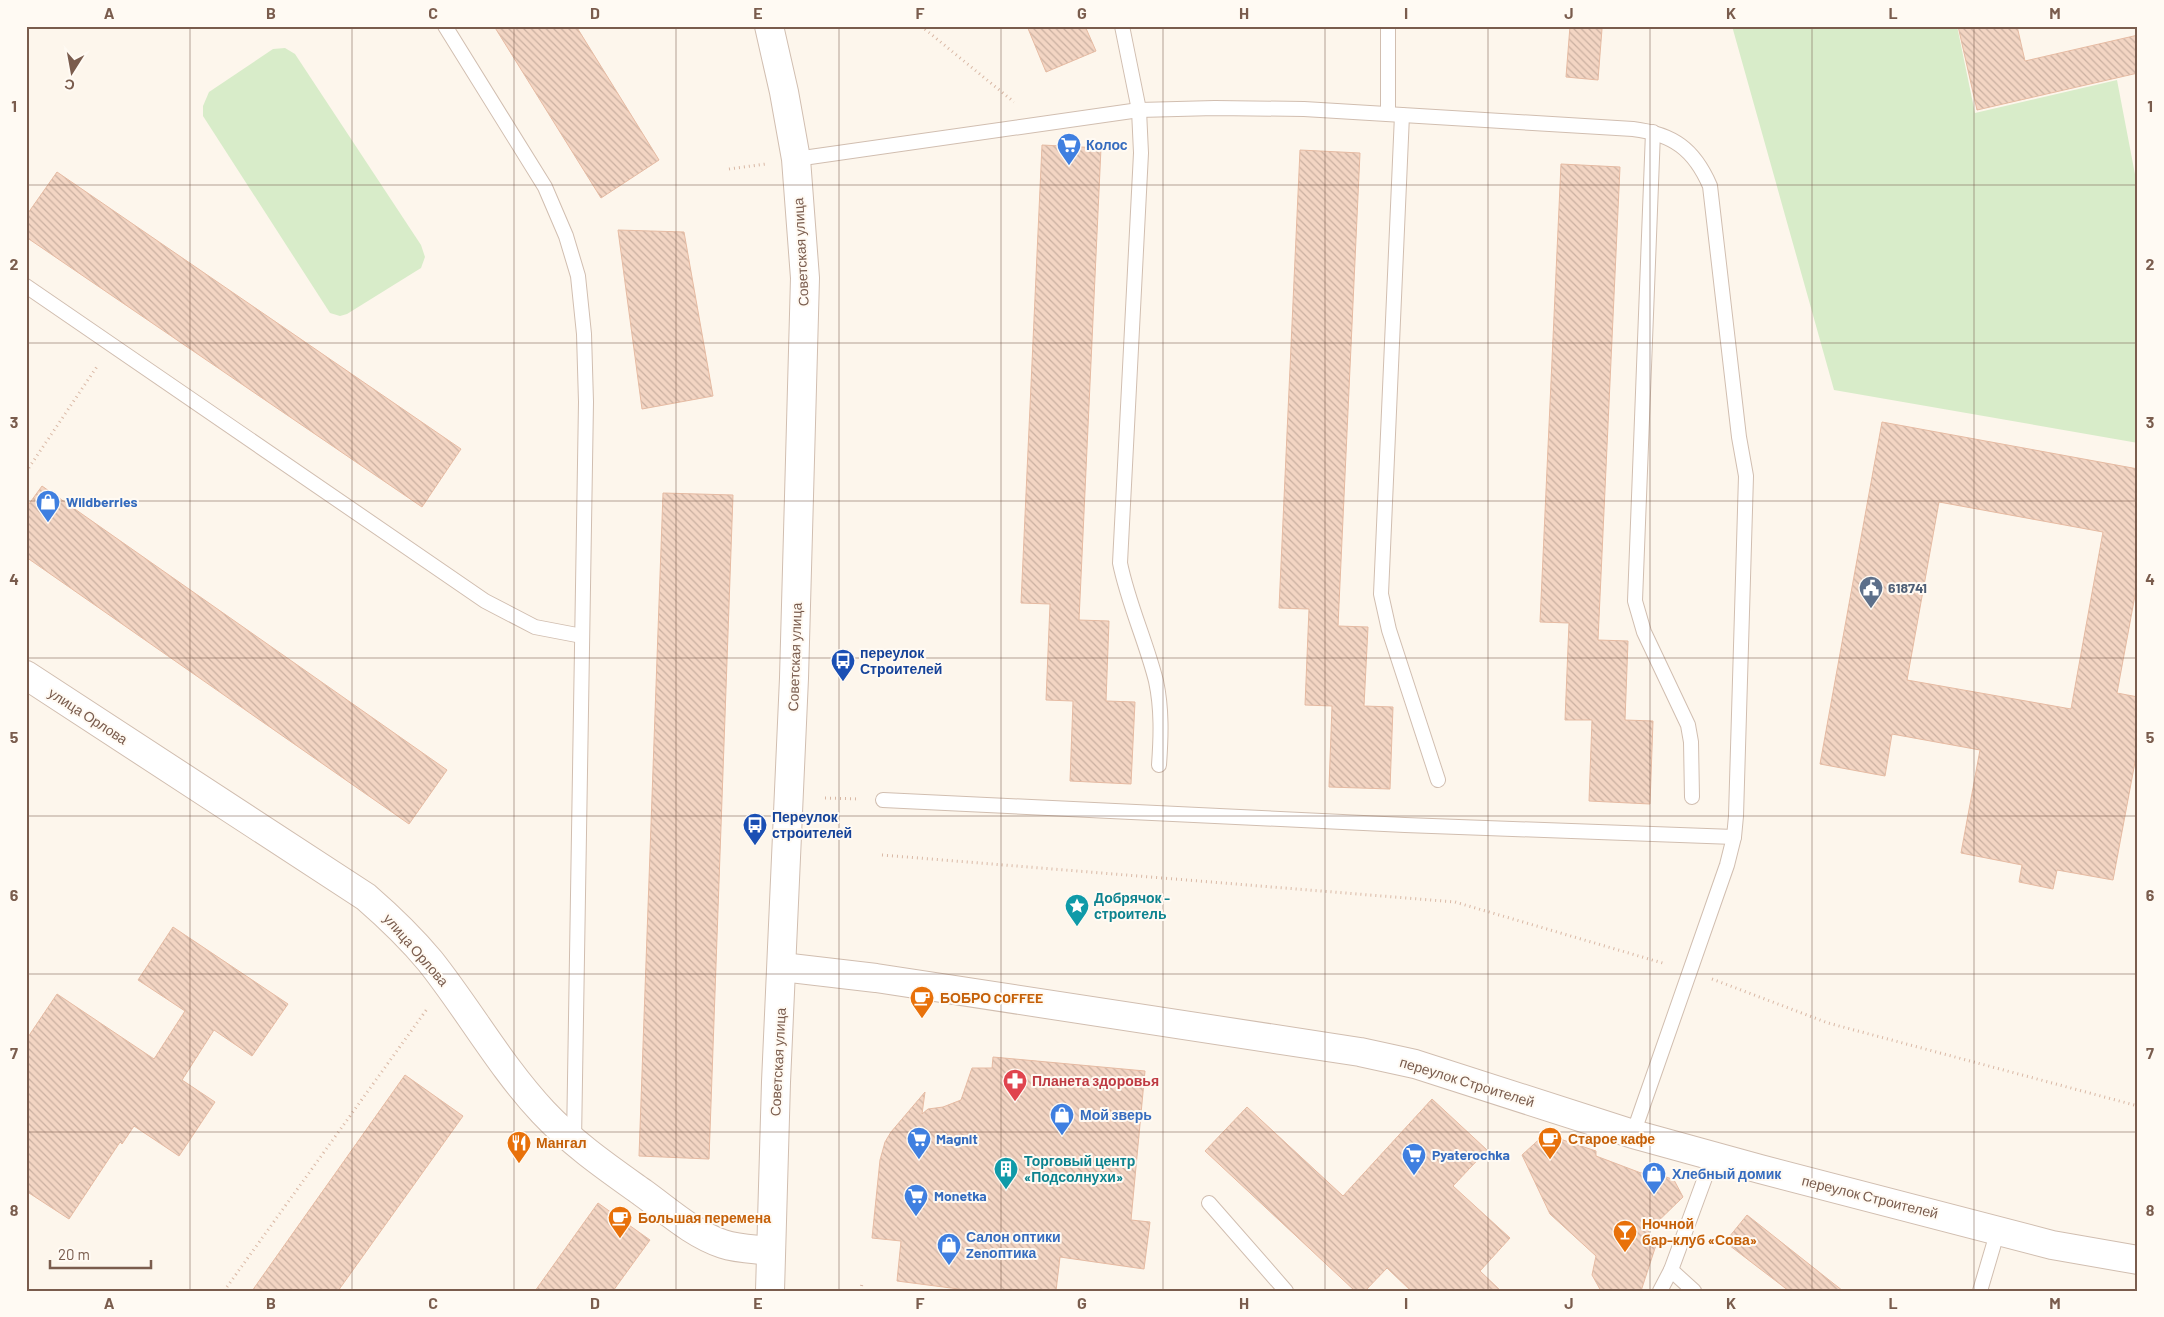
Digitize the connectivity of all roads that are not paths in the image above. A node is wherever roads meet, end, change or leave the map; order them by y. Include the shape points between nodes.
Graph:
1 (445, 26) edge
2 (769, 26) edge
3 (1122, 26) edge
4 (1388, 26) edge
5 (1139, 110) junction
6 (1395, 115) junction
7 (1653, 132) junction
8 (796, 159) junction
9 (26, 286) edge
10 (582, 636) junction
11 (26, 675) edge
12 (1159, 765) dead end
13 (1438, 780) dead end
14 (1692, 797) dead end
15 (883, 800) road end
16 (1734, 837) junction
17 (782, 967) junction
18 (1633, 1134) junction
19 (574, 1142) junction
20 (1713, 1156) junction
21 (1209, 1203) dead end
22 (1998, 1230) junction
23 (771, 1251) junction
24 (2138, 1260) edge
25 (1671, 1270) junction
26 (770, 1291) edge
27 (1286, 1291) edge
28 (1660, 1291) edge
29 (1694, 1291) edge
30 (1980, 1291) edge

1 - 10 lane via 545,187 566,236 578,276 586,402
2 - 8 street, Советская улица
3 - 5 lane
4 - 6 lane
5 - 6 lane via 1304,109
5 - 8 lane
5 - 12 lane via 1141,153 1120,562 1156,680 1161,726
6 - 7 lane
6 - 13 lane via 1381,594 1388,630
7 - 14 lane via 1635,601 1644,632 1688,725
7 - 16 lane via 1682,146 1694,156 1710,186 1746,476
8 - 17 street, Советская улица via 805,278
9 - 10 lane via 485,601 535,627
10 - 19 lane
11 - 19 street, улица Орлова via 366,897 398,925 430,962 524,1089
15 - 16 lane
16 - 18 lane
17 - 18 street, переулок Строителей via 876,978 1360,1052 1415,1064
17 - 23 street, Советская улица
18 - 20 street, переулок Строителей
19 - 23 street, улица Орлова via 703,1234 723,1244
20 - 22 street, переулок Строителей
20 - 25 lane
21 - 27 lane
22 - 24 street, переулок Строителей via 2052,1245
22 - 30 lane
23 - 26 street, Советская улица
25 - 28 lane
25 - 29 lane

